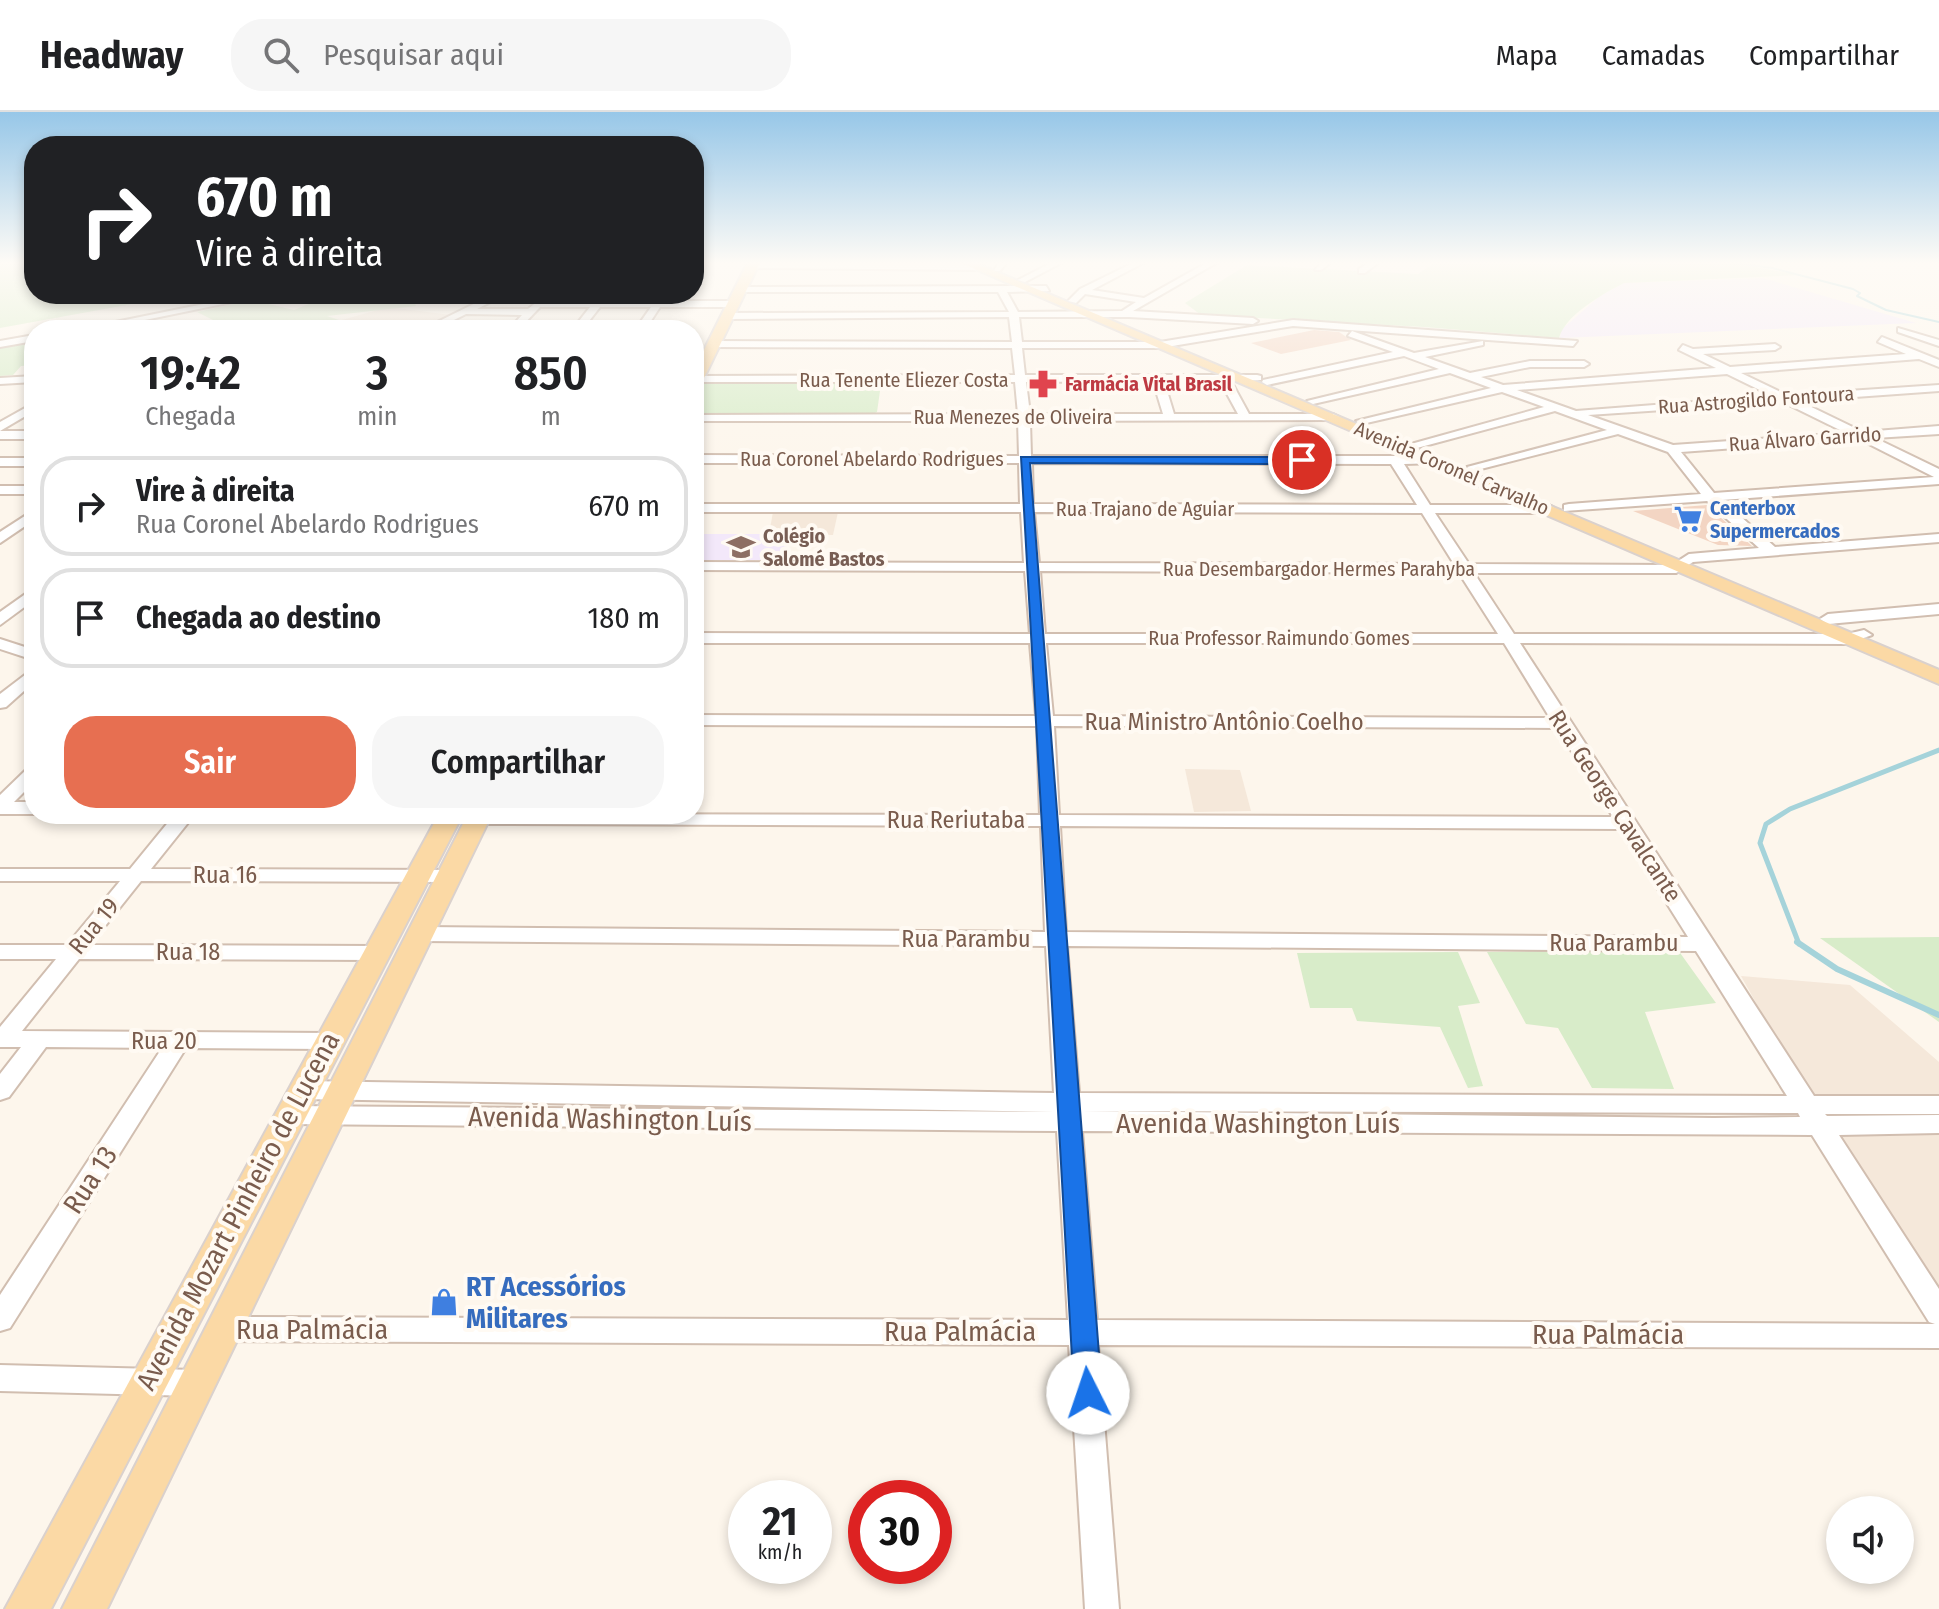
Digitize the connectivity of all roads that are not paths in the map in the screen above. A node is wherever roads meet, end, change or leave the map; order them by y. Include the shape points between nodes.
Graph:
1 (720, 332) edge
2 (1015, 332) edge
3 (1140, 332) edge
4 (1148, 332) edge
5 (1237, 332) edge
6 (1346, 332) edge
7 (1414, 332) edge
8 (1906, 332) edge
9 (24, 340) edge
10 (1882, 340) dead end
11 (1165, 342) junction
12 (1479, 343) dead end
13 (1573, 343) dead end
14 (1939, 343) edge
15 (0, 344) edge
16 (713, 346) junction
17 (1017, 346) junction
18 (1385, 346) junction
19 (1775, 347) dead end
20 (1410, 354) junction
21 (1920, 356) junction
22 (704, 357) edge
23 (1584, 364) dead end
24 (1939, 364) edge
25 (1453, 369) junction
26 (1731, 369) junction
27 (1470, 376) junction
28 (1254, 378) junction
29 (1019, 380) junction
30 (1158, 380) junction
31 (1225, 380) junction
32 (24, 382) edge
33 (704, 382) edge
34 (2, 383) edge
35 (1507, 387) junction
36 (1939, 388) edge
37 (1788, 398) junction
38 (882, 399) junction
39 (954, 399) junction
40 (1094, 399) junction
41 (1313, 401) junction
42 (1557, 407) junction
43 (24, 412) edge
44 (1573, 412) junction
45 (704, 417) edge
46 (1333, 417) junction
47 (1022, 418) junction
48 (1170, 418) junction
49 (1246, 418) junction
50 (1362, 421) junction
51 (0, 427) edge
52 (1619, 430) junction
53 (1939, 430) edge
54 (0, 435) edge
55 (24, 435) edge
56 (1859, 435) junction
57 (1417, 444) junction
58 (1672, 449) junction
59 (704, 459) edge
60 (1025, 460) junction
61 (1395, 460) junction
62 (1433, 460) junction
63 (0, 462) edge
64 (24, 462) edge
65 (1473, 467) junction
66 (1939, 477) edge
67 (0, 490) edge
68 (24, 490) edge
69 (1710, 497) junction
70 (704, 508) edge
71 (1425, 508) junction
72 (1569, 508) junction
73 (1027, 509) junction
74 (1549, 509) junction
75 (0, 520) edge
76 (24, 520) edge
77 (24, 525) edge
78 (24, 527) edge
79 (1939, 538) edge
80 (0, 539) edge
81 (0, 549) edge
82 (1772, 552) junction
83 (1685, 562) junction
84 (704, 566) edge
85 (1032, 568) junction
86 (1463, 569) junction
87 (24, 598) edge
88 (24, 600) edge
89 (0, 602) edge
90 (1939, 609) edge
91 (1828, 619) junction
92 (0, 620) edge
93 (1856, 637) junction
94 (704, 638) edge
95 (1507, 638) junction
96 (1037, 639) junction
97 (0, 644) edge
98 (24, 652) edge
99 (24, 657) edge
100 (0, 658) edge
101 (1939, 666) edge
102 (1939, 678) edge
103 (24, 682) edge
104 (0, 703) edge
105 (704, 720) edge
106 (1045, 722) junction
107 (1561, 723) junction
108 (24, 782) edge
109 (0, 807) edge
110 (24, 808) edge
111 (704, 817) edge
112 (1051, 821) junction
113 (1625, 823) junction
114 (177, 824) edge
115 (464, 824) edge
116 (0, 875) edge
117 (136, 875) junction
118 (432, 876) junction
119 (421, 934) junction
120 (1056, 940) junction
121 (1703, 944) junction
122 (73, 951) junction
123 (0, 952) edge
124 (376, 953) junction
125 (1, 1039) edge
126 (40, 1039) junction
127 (179, 1041) junction
128 (328, 1041) junction
129 (0, 1091) edge
130 (297, 1103) junction
131 (338, 1103) junction
132 (1939, 1105) edge
133 (1068, 1112) junction
134 (1812, 1115) junction
135 (1939, 1124) edge
136 (1939, 1313) edge
137 (0, 1319) edge
138 (221, 1329) junction
139 (1084, 1332) junction
140 (1939, 1336) edge
141 (0, 1378) edge
142 (147, 1382) junction
143 (195, 1383) junction
144 (27, 1609) edge
145 (84, 1609) edge
146 (1102, 1609) edge

1 - 16 main road
2 - 17 street
3 - 11 main road, Avenida Coronel Carvalho
4 - 11 main road, Avenida Coronel Carvalho
5 - 11 street
6 - 18 street
7 - 13 street
8 - 14 street
9 - 15 street
10 - 21 street
11 - 17 street
11 - 28 main road, Avenida Coronel Carvalho
12 - 20 street
16 - 17 street
16 - 22 main road
17 - 29 street
18 - 20 street
18 - 28 street
19 - 26 street via 1687,349
20 - 25 street
20 - 28 street
21 - 24 street
21 - 26 street
23 - 27 street via 1526,364
25 - 27 street
25 - 41 street
26 - 35 street
26 - 37 street
27 - 35 street
28 - 31 street, Rua Tenente Eliezer Costa
28 - 41 main road, Avenida Coronel Carvalho
28 - 46 main road, Avenida Coronel Carvalho
29 - 39 street, Rua Tenente Eliezer Costa
29 - 40 street, Rua Tenente Eliezer Costa
29 - 47 street
30 - 31 street, Rua Tenente Eliezer Costa
30 - 40 street, Rua Tenente Eliezer Costa
30 - 48 street
31 - 49 street
32 - 34 street
33 - 38 street, Rua Tenente Eliezer Costa
35 - 42 street
35 - 50 street
36 - 37 street, Rua Astrogildo Fontoura
37 - 44 street, Rua Astrogildo Fontoura
37 - 56 street
38 - 39 street, Rua Menezes de Oliveira
38 - 39 street, Rua Tenente Eliezer Costa
38 - 45 street, Rua Menezes de Oliveira
39 - 47 street, Rua Menezes de Oliveira
40 - 47 street, Rua Menezes de Oliveira
40 - 48 street, Rua Menezes de Oliveira
41 - 50 main road, Avenida Coronel Carvalho
42 - 44 street
42 - 57 street
43 - 51 street
44 - 52 street
46 - 49 street, Rua Menezes de Oliveira
46 - 62 main road, Avenida Coronel Carvalho
47 - 60 street
48 - 49 street, Rua Menezes de Oliveira
50 - 57 main road, Avenida Coronel Carvalho
52 - 58 street
52 - 65 street
53 - 56 street, Rua Álvaro Garrido
54 - 55 street
56 - 58 street, Rua Álvaro Garrido
56 - 66 street
57 - 65 main road, Avenida Coronel Carvalho
58 - 69 street
59 - 60 street, Rua Coronel Abelardo Rodrigues
60 - 61 street, Rua Coronel Abelardo Rodrigues
60 - 73 street
61 - 62 street, Rua Coronel Abelardo Rodrigues
61 - 71 street, Rua George Cavalcante
62 - 74 main road, Avenida Coronel Carvalho
63 - 64 street
65 - 72 main road, Avenida Coronel Carvalho
66 - 69 street
67 - 68 street
69 - 72 street
69 - 82 street
70 - 73 street, Rua Trajano de Aguiar
71 - 73 street, Rua Trajano de Aguiar
71 - 74 street, Rua Trajano de Aguiar
71 - 86 street, Rua George Cavalcante
72 - 83 main road, Avenida Coronel Carvalho
73 - 85 street
74 - 83 main road, Avenida Coronel Carvalho
75 - 76 street
77 - 80 street
78 - 81 street
79 - 82 street, Rua Desembargador Hermes Parahyba
82 - 83 street, Rua Desembargador Hermes Parahyba
83 - 86 street, Rua Desembargador Hermes Parahyba via 1676,569
83 - 91 main road, Avenida Coronel Carvalho
83 - 93 main road, Avenida Coronel Carvalho
84 - 85 street, Rua Desembargador Hermes Parahyba
85 - 86 street, Rua Desembargador Hermes Parahyba
85 - 96 street
86 - 95 street, Rua George Cavalcante
87 - 89 street
88 - 92 street
90 - 91 street
91 - 93 main road, Avenida Coronel Carvalho
93 - 95 street, Rua Professor Raimundo Gomes
93 - 101 main road, Avenida Coronel Carvalho
93 - 102 main road, Avenida Coronel Carvalho
94 - 96 street, Rua Professor Raimundo Gomes
95 - 96 street, Rua Professor Raimundo Gomes
95 - 107 street, Rua George Cavalcante
96 - 106 street
97 - 98 street
99 - 100 street
103 - 104 street
105 - 106 street, Rua Ministro Antônio Coelho
106 - 107 street, Rua Ministro Antônio Coelho
106 - 112 street
107 - 113 street, Rua George Cavalcante
108 - 109 street
109 - 110 street
111 - 112 street, Rua Reriutaba
112 - 113 street, Rua Reriutaba
112 - 120 street
113 - 121 street, Rua George Cavalcante
114 - 117 street, Rua 19
115 - 118 main road, Avenida Mozart Pinheiro de Lucena
116 - 117 street, Rua 16
117 - 118 street, Rua 16
117 - 122 street, Rua 19
118 - 119 main road, Avenida Mozart Pinheiro de Lucena
118 - 124 main road, Avenida Mozart Pinheiro de Lucena
119 - 120 street, Rua Parambu
119 - 131 main road, Avenida Mozart Pinheiro de Lucena
120 - 121 street, Rua Parambu
120 - 133 street
121 - 134 street, Rua George Cavalcante
122 - 123 street, Rua 18
122 - 124 street, Rua 18
122 - 125 street, Rua 19
124 - 128 main road, Avenida Mozart Pinheiro de Lucena
125 - 126 street, Rua 20
126 - 127 street, Rua 20
126 - 129 street
127 - 128 street, Rua 20
127 - 137 street, Rua 13
128 - 130 main road, Avenida Mozart Pinheiro de Lucena
130 - 131 street, Avenida Washington Luís
130 - 142 main road, Avenida Mozart Pinheiro de Lucena
131 - 133 street, Avenida Washington Luís
131 - 138 main road, Avenida Mozart Pinheiro de Lucena
132 - 134 street, Avenida Washington Luís
133 - 134 street, Avenida Washington Luís
133 - 139 street
134 - 135 street, Avenida Washington Luís
134 - 136 street, Rua George Cavalcante
138 - 139 street, Rua Palmácia
138 - 143 main road, Avenida Mozart Pinheiro de Lucena
139 - 140 street, Rua Palmácia
139 - 146 street
141 - 142 street
142 - 143 street
142 - 144 main road, Avenida Mozart Pinheiro de Lucena
143 - 145 main road, Avenida Mozart Pinheiro de Lucena

